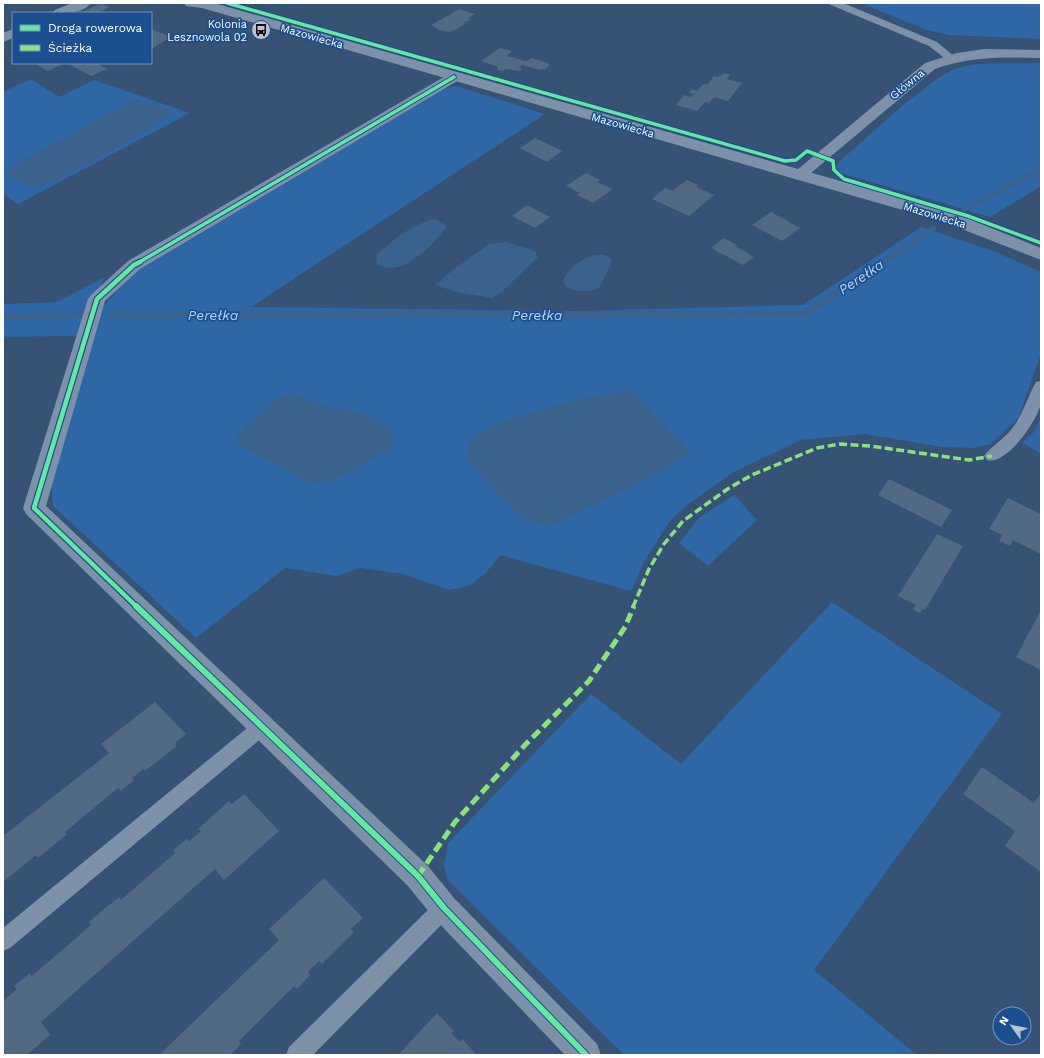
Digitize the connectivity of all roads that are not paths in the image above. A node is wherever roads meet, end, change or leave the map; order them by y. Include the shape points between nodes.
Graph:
1 (67, 3) edge
2 (84, 3) edge
3 (198, 3) edge
4 (834, 3) edge
5 (54, 12) edge
6 (62, 12) edge
7 (12, 34) edge
8 (3, 38) edge
9 (1041, 54) edge
10 (951, 58) junction
11 (454, 77) junction
12 (799, 175) junction
13 (1041, 254) edge
14 (1041, 386) edge
15 (992, 456) dead end
16 (262, 726) junction
17 (444, 908) junction
18 (3, 941) edge
19 (297, 1055) edge
20 (586, 1055) edge

1 - 5 street
2 - 6 street
3 - 11 street, Mazowiecka
4 - 10 lane via 933,44
7 - 8 street
9 - 10 street, Główna via 984,53
10 - 12 street, Główna via 921,72
11 - 12 street, Mazowiecka
11 - 16 street via 134,265 97,299 34,508
12 - 13 street, Mazowiecka via 955,220
14 - 15 lane via 1026,422 1003,449
16 - 17 street via 418,876
16 - 18 lane
17 - 19 lane
17 - 20 street

